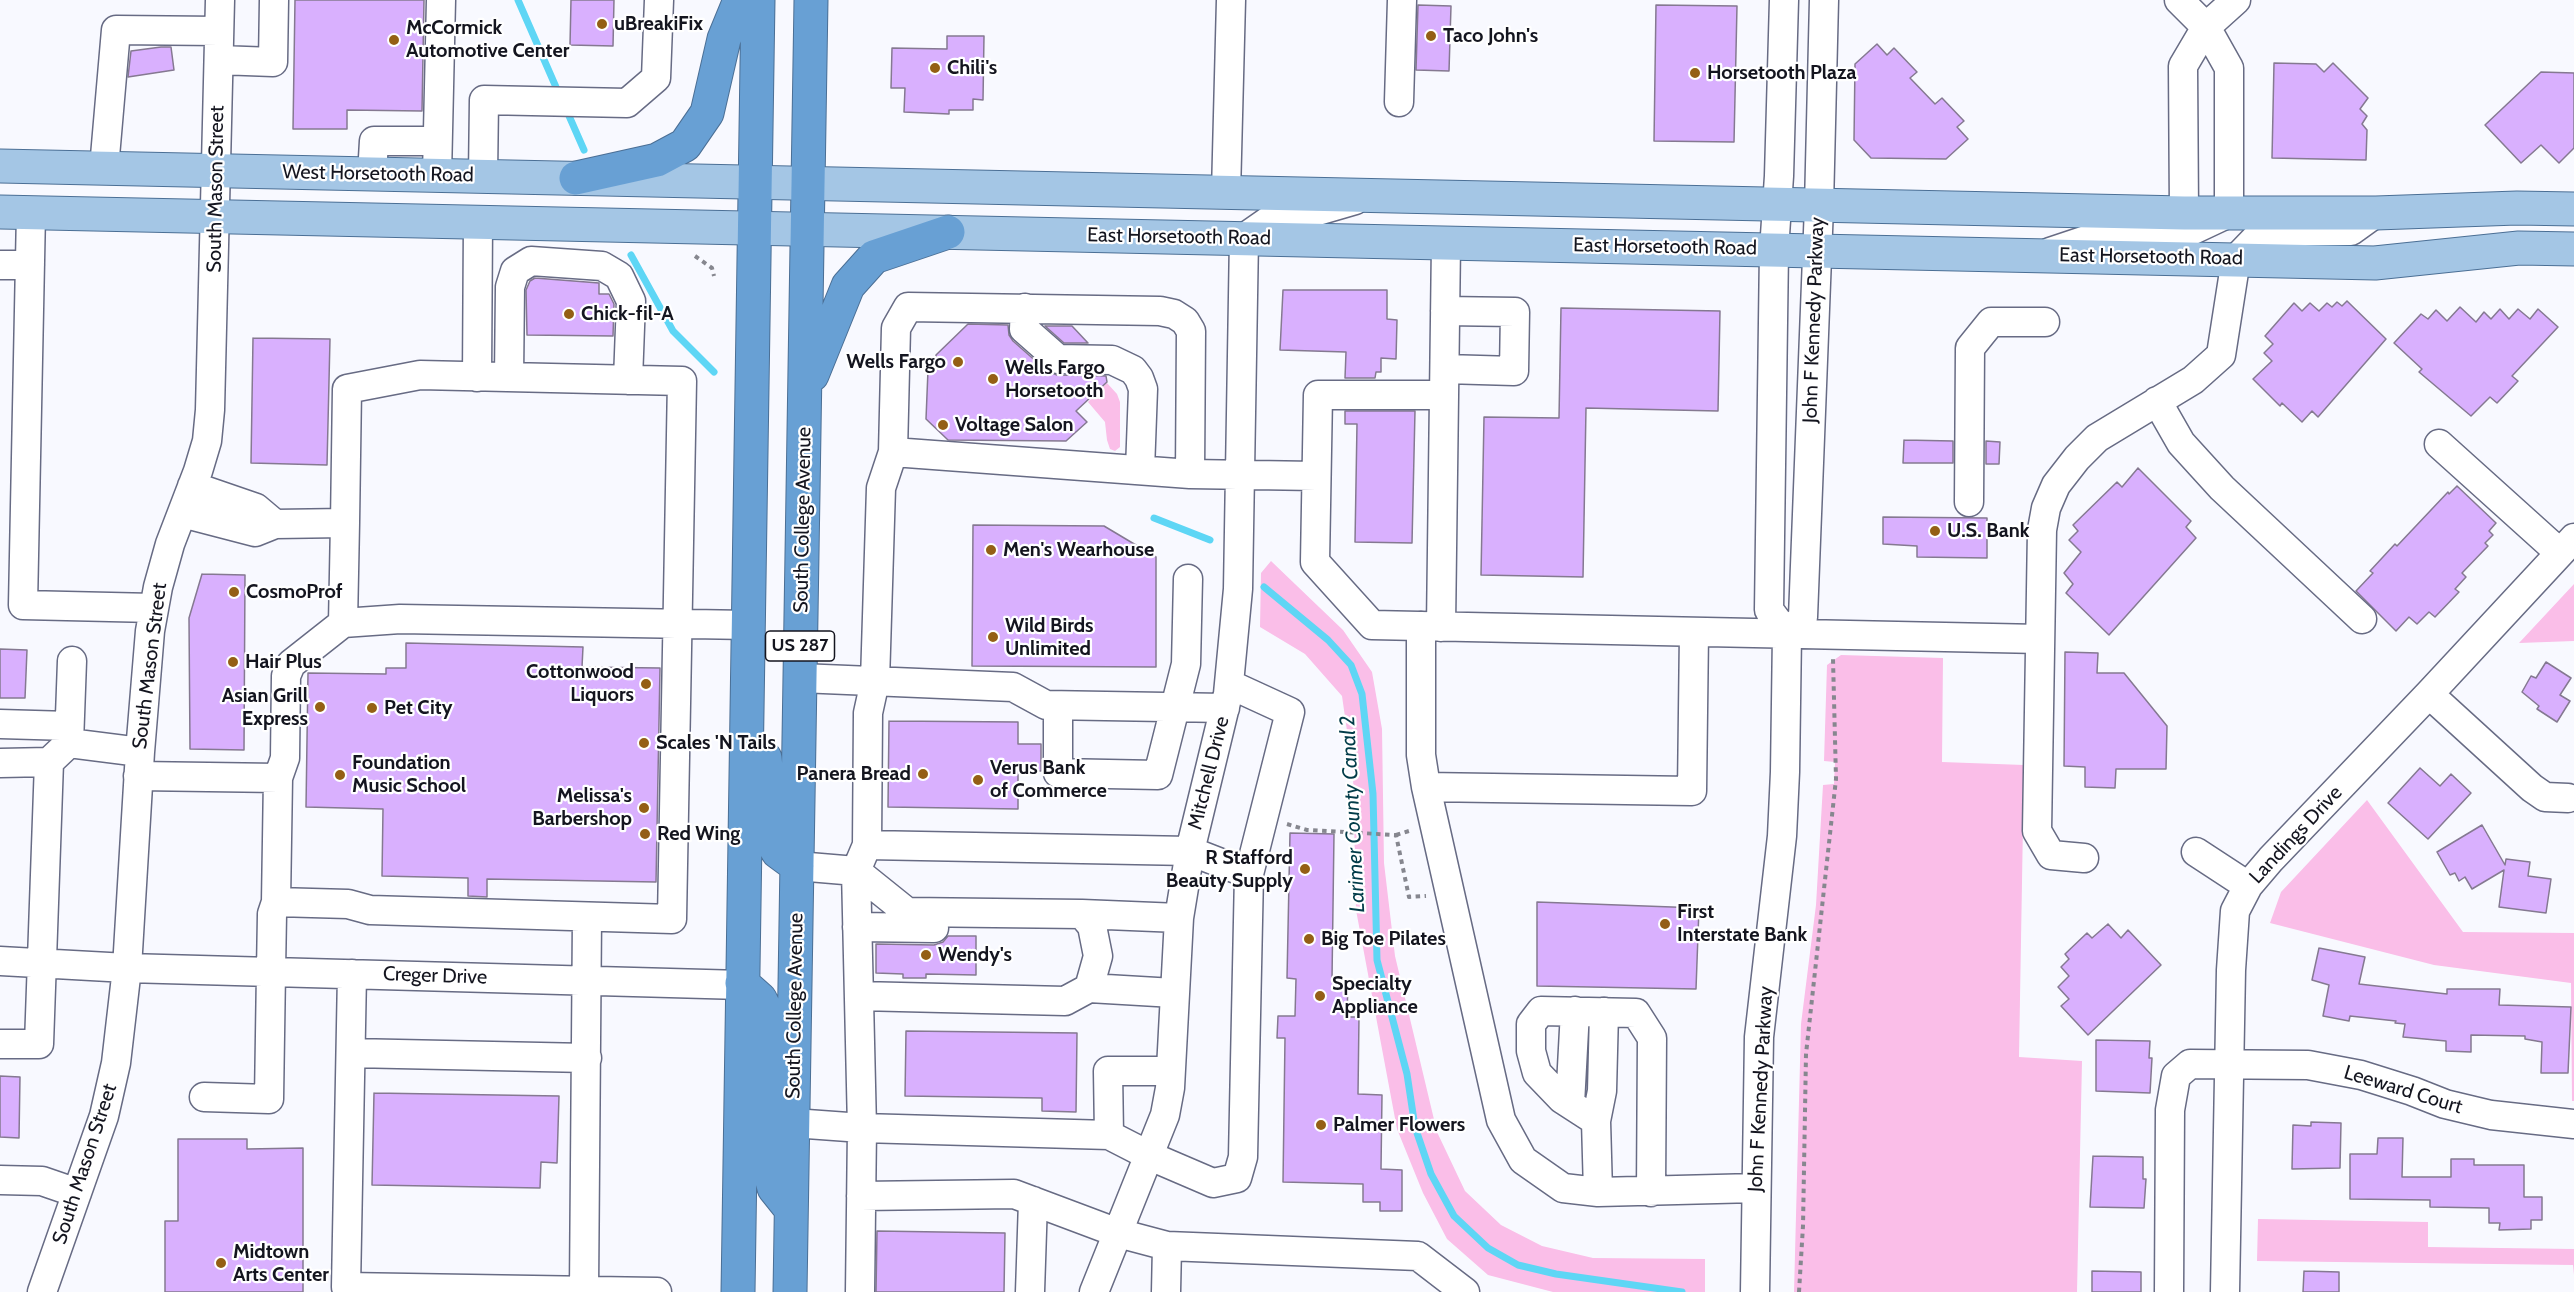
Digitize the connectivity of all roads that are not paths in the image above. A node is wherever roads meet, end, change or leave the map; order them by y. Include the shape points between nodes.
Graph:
1 (220, 0) edge
2 (274, 0) edge
3 (441, 0) edge
4 (659, 0) edge
5 (740, 0) edge
6 (758, 0) edge
7 (811, 0) edge
8 (1231, 0) edge
9 (1402, 0) edge
10 (1784, 0) edge
11 (1824, 0) edge
12 (2179, 0) edge
13 (2236, 0) edge
14 (2206, 27) junction
15 (219, 32) junction
16 (219, 60) junction
17 (1399, 102) dead end
18 (437, 141) junction
19 (0, 166) edge
20 (104, 168) junction
21 (217, 171) junction
22 (372, 174) junction
23 (437, 175) junction
24 (483, 176) junction
25 (576, 178) junction
26 (755, 183) junction
27 (808, 184) junction
28 (1227, 193) junction
29 (1370, 196) junction
30 (0, 197) edge
31 (1778, 206) junction
32 (1819, 206) junction
33 (2574, 209) edge
34 (15, 212) edge
35 (2184, 213) junction
36 (2229, 213) junction
37 (2376, 213) junction
38 (216, 216) junction
39 (478, 222) junction
40 (755, 228) junction
41 (807, 229) junction
42 (948, 232) junction
43 (1244, 238) junction
44 (1446, 243) junction
45 (2574, 249) edge
46 (1774, 250) junction
47 (1816, 251) junction
48 (2043, 255) junction
49 (2236, 259) junction
50 (0, 265) edge
51 (30, 265) junction
52 (1025, 308) junction
53 (1445, 311) junction
54 (2045, 322) dead end
55 (477, 377) junction
56 (509, 377) junction
57 (628, 380) junction
58 (1444, 382) junction
59 (805, 393) junction
60 (2157, 401) junction
61 (2439, 444) dead end
62 (893, 452) junction
63 (1140, 470) junction
64 (1190, 474) junction
65 (1240, 474) junction
66 (1316, 476) junction
67 (192, 486) junction
68 (1969, 502) dead end
69 (182, 513) junction
70 (345, 523) junction
71 (275, 524) junction
72 (2567, 546) edge
73 (1188, 579) dead end
74 (154, 608) junction
75 (2362, 619) dead end
76 (343, 623) junction
77 (676, 624) junction
78 (749, 625) junction
79 (1431, 626) junction
80 (1694, 632) junction
81 (1787, 634) junction
82 (2040, 639) junction
83 (72, 661) dead end
84 (800, 678) junction
85 (875, 681) junction
86 (748, 683) junction
87 (2429, 694) junction
88 (1227, 696) junction
89 (1049, 704) junction
90 (1176, 707) junction
91 (0, 724) edge
92 (63, 744) junction
93 (0, 762) edge
94 (139, 764) junction
95 (278, 778) junction
96 (1426, 787) junction
97 (2568, 798) dead end
98 (1190, 851) junction
99 (2196, 852) dead end
100 (861, 858) junction
101 (2084, 858) dead end
102 (797, 866) junction
103 (1249, 874) junction
104 (2248, 886) junction
105 (276, 902) junction
106 (1082, 914) junction
107 (587, 917) junction
108 (1179, 918) junction
109 (857, 927) junction
110 (0, 961) edge
111 (44, 962) junction
112 (127, 968) junction
113 (271, 971) junction
114 (352, 974) junction
115 (586, 981) junction
116 (742, 984) junction
117 (1089, 988) junction
118 (1174, 993) junction
119 (859, 996) junction
120 (1022, 1000) junction
121 (1576, 1012) junction
122 (0, 1044) edge
123 (351, 1053) junction
124 (587, 1058) junction
125 (2230, 1063) junction
126 (1170, 1071) junction
127 (204, 1097) dead end
128 (1571, 1103) junction
129 (793, 1123) junction
130 (2574, 1124) edge
131 (862, 1128) junction
132 (1109, 1135) junction
133 (1150, 1156) junction
134 (0, 1180) edge
135 (1756, 1188) junction
136 (1598, 1192) junction
137 (1651, 1192) junction
138 (77, 1193) junction
139 (861, 1196) junction
140 (1033, 1201) junction
141 (792, 1209) junction
142 (1118, 1233) junction
143 (1167, 1246) junction
144 (584, 1290) junction
145 (42, 1292) edge
146 (657, 1292) edge
147 (738, 1292) edge
148 (790, 1292) edge
149 (860, 1292) edge
150 (1030, 1292) edge
151 (1094, 1292) edge
152 (1166, 1292) edge
153 (1465, 1292) edge
154 (1755, 1292) edge
155 (2169, 1292) edge
156 (2225, 1292) edge

1 - 15 street, South Mason Street
2 - 16 street via 273,62
3 - 18 street
4 - 24 street via 656,78 627,104 484,100
5 - 25 highway via 724,39 707,113 685,145 657,160
6 - 26 highway, US 287
7 - 27 highway, South College Avenue / US 287
8 - 28 street
9 - 17 street
10 - 31 street, John F Kennedy Parkway
11 - 32 street, John F Kennedy Parkway
12 - 14 street
13 - 14 street
14 - 35 street via 2183,66
14 - 36 street via 2229,68
15 - 16 street, South Mason Street
15 - 20 street via 116,30
16 - 21 street, South Mason Street
18 - 22 street via 374,141
18 - 23 street
19 - 20 main road, West Horsetooth Road
20 - 21 main road, West Horsetooth Road
21 - 22 main road, West Horsetooth Road
21 - 30 main road via 200,191 183,197
21 - 38 street, South Mason Street
22 - 23 main road, West Horsetooth Road
23 - 24 main road, West Horsetooth Road
24 - 25 main road, West Horsetooth Road
24 - 38 main road via 454,190 418,197 257,195 236,201
25 - 26 main road, West Horsetooth Road
26 - 27 main road
26 - 40 highway, US 287
27 - 28 main road
27 - 41 highway, South College Avenue / US 287
28 - 29 main road
29 - 31 main road
29 - 43 street via 1300,216 1277,215
31 - 32 main road
31 - 46 street, John F Kennedy Parkway
32 - 35 main road
32 - 47 street, John F Kennedy Parkway
33 - 37 main road
34 - 38 main road
34 - 51 street
35 - 36 main road
36 - 37 main road
36 - 48 street via 2178,237 2098,236
37 - 49 street via 2351,231 2264,231
38 - 39 main road
38 - 67 street, South Mason Street via 210,410 207,441
39 - 40 main road
39 - 55 street
40 - 41 main road, East Horsetooth Road
40 - 78 highway, US 287
41 - 42 main road, East Horsetooth Road
41 - 59 highway, South College Avenue / US 287
42 - 43 main road, East Horsetooth Road
42 - 59 highway via 874,257 848,286
43 - 44 main road, East Horsetooth Road
43 - 65 street, Mitchell Drive
44 - 46 main road, East Horsetooth Road
44 - 53 street
45 - 49 main road, East Horsetooth Road via 2519,248 2375,263
46 - 47 main road, East Horsetooth Road
46 - 81 street, John F Kennedy Parkway via 1769,610
47 - 48 main road, East Horsetooth Road
47 - 81 street, John F Kennedy Parkway via 1803,617
48 - 49 main road, East Horsetooth Road
49 - 60 street via 2221,356 2193,380
50 - 51 street
51 - 74 street via 23,605
52 - 62 street via 908,307 896,328
52 - 63 street via 1024,329 1058,359 1112,360 1133,370 1139,378 1143,389
52 - 64 street via 1160,311 1185,321 1191,331
53 - 58 street
53 - 58 street via 1515,312 1514,371
54 - 68 street via 1991,322 1970,348
55 - 56 street
55 - 70 street via 420,375 347,389
56 - 57 street
56 - 57 street via 510,287 515,270 531,261 602,266 619,276 631,301
57 - 77 street via 682,381
58 - 66 street via 1318,395
58 - 79 street
59 - 84 highway, South College Avenue / US 287
60 - 75 street via 2181,443 2222,488
60 - 82 street via 2097,438 2056,485 2042,530
61 - 72 street
62 - 63 street
62 - 85 street via 881,488
63 - 64 street
64 - 65 street
65 - 66 street
65 - 88 street, Mitchell Drive via 1238,589
66 - 79 street via 1315,562 1372,625
67 - 69 street, South Mason Street
67 - 71 street via 256,508
69 - 71 street via 255,532
69 - 74 street, South Mason Street
70 - 71 street
70 - 76 street
72 - 87 street, Landings Drive
73 - 90 street via 1186,664
74 - 94 street, South Mason Street
76 - 77 street via 400,619
76 - 95 street via 291,664 286,676 285,758
77 - 78 street
77 - 107 street via 672,919
78 - 86 highway, US 287
79 - 80 street
79 - 96 street via 1421,755
80 - 81 street
80 - 96 street via 1692,791
81 - 82 street
81 - 135 street, John F Kennedy Parkway via 1782,836 1759,1037
82 - 101 street via 2037,831 2051,855
83 - 92 street
84 - 85 street
84 - 102 highway, South College Avenue / US 287
85 - 89 street via 1013,687
85 - 100 street via 868,713
86 - 102 highway via 758,708 763,738 774,845
86 - 116 highway, US 287
87 - 97 street via 2532,788 2545,797
87 - 104 street, Landings Drive
88 - 90 street
88 - 98 street, Mitchell Drive
88 - 103 street via 1290,712
89 - 90 street
89 - 90 street via 1039,773 1158,775
91 - 92 street
92 - 93 street
92 - 94 street
92 - 111 street
94 - 95 street
94 - 112 street, South Mason Street
95 - 105 street
96 - 136 street via 1501,1120 1523,1160 1563,1188
98 - 100 street
98 - 103 street
98 - 108 street, Mitchell Drive
99 - 104 street
100 - 102 street
100 - 106 street via 908,912
100 - 109 street
102 - 129 highway, South College Avenue / US 287
103 - 133 street via 1243,1157 1237,1178 1213,1183
104 - 125 street, Landings Drive via 2235,911
105 - 107 street via 348,904 370,910
105 - 113 street via 272,914
106 - 108 street
106 - 117 street via 1092,926 1098,956
107 - 115 street
108 - 118 street, Mitchell Drive
109 - 119 street
109 - 120 street via 1069,930 1081,943 1079,972
110 - 111 street, Creger Drive
111 - 112 street, Creger Drive
111 - 122 street via 39,1044
112 - 113 street, Creger Drive
112 - 138 street, South Mason Street via 116,1063 104,1116
113 - 114 street, Creger Drive
113 - 127 street via 269,1099
114 - 115 street, Creger Drive
114 - 123 street
115 - 116 street, Creger Drive
115 - 124 street
116 - 141 highway via 760,999 769,1017 766,1158 774,1188
116 - 147 highway, US 287
117 - 118 street
117 - 120 street via 1065,1001
118 - 126 street, Mitchell Drive
119 - 120 street
119 - 131 street
121 - 128 street
121 - 128 street via 1602,1090
121 - 137 street via 1636,1013 1652,1038
123 - 124 street
123 - 144 street via 346,1287
124 - 144 street
125 - 130 street, Leeward Court via 2308,1065 2361,1075 2445,1104 2491,1115
125 - 155 street, Leeward Court via 2190,1064 2176,1076 2170,1110
125 - 156 street, Landings Drive
126 - 132 street via 1108,1071
126 - 133 street, Mitchell Drive via 1165,1115
128 - 136 street
129 - 131 street
129 - 141 highway, South College Avenue / US 287
131 - 132 street
131 - 139 street
132 - 133 street
133 - 142 street, Mitchell Drive
134 - 138 street via 42,1181
135 - 137 street
135 - 154 street, John F Kennedy Parkway
136 - 137 street
138 - 145 street, South Mason Street
139 - 140 street via 1014,1194
139 - 149 street
140 - 142 street
140 - 150 street
141 - 148 highway, South College Avenue / US 287
142 - 143 street
142 - 151 street, Mitchell Drive
143 - 152 street
143 - 153 street via 1418,1256
144 - 146 street

